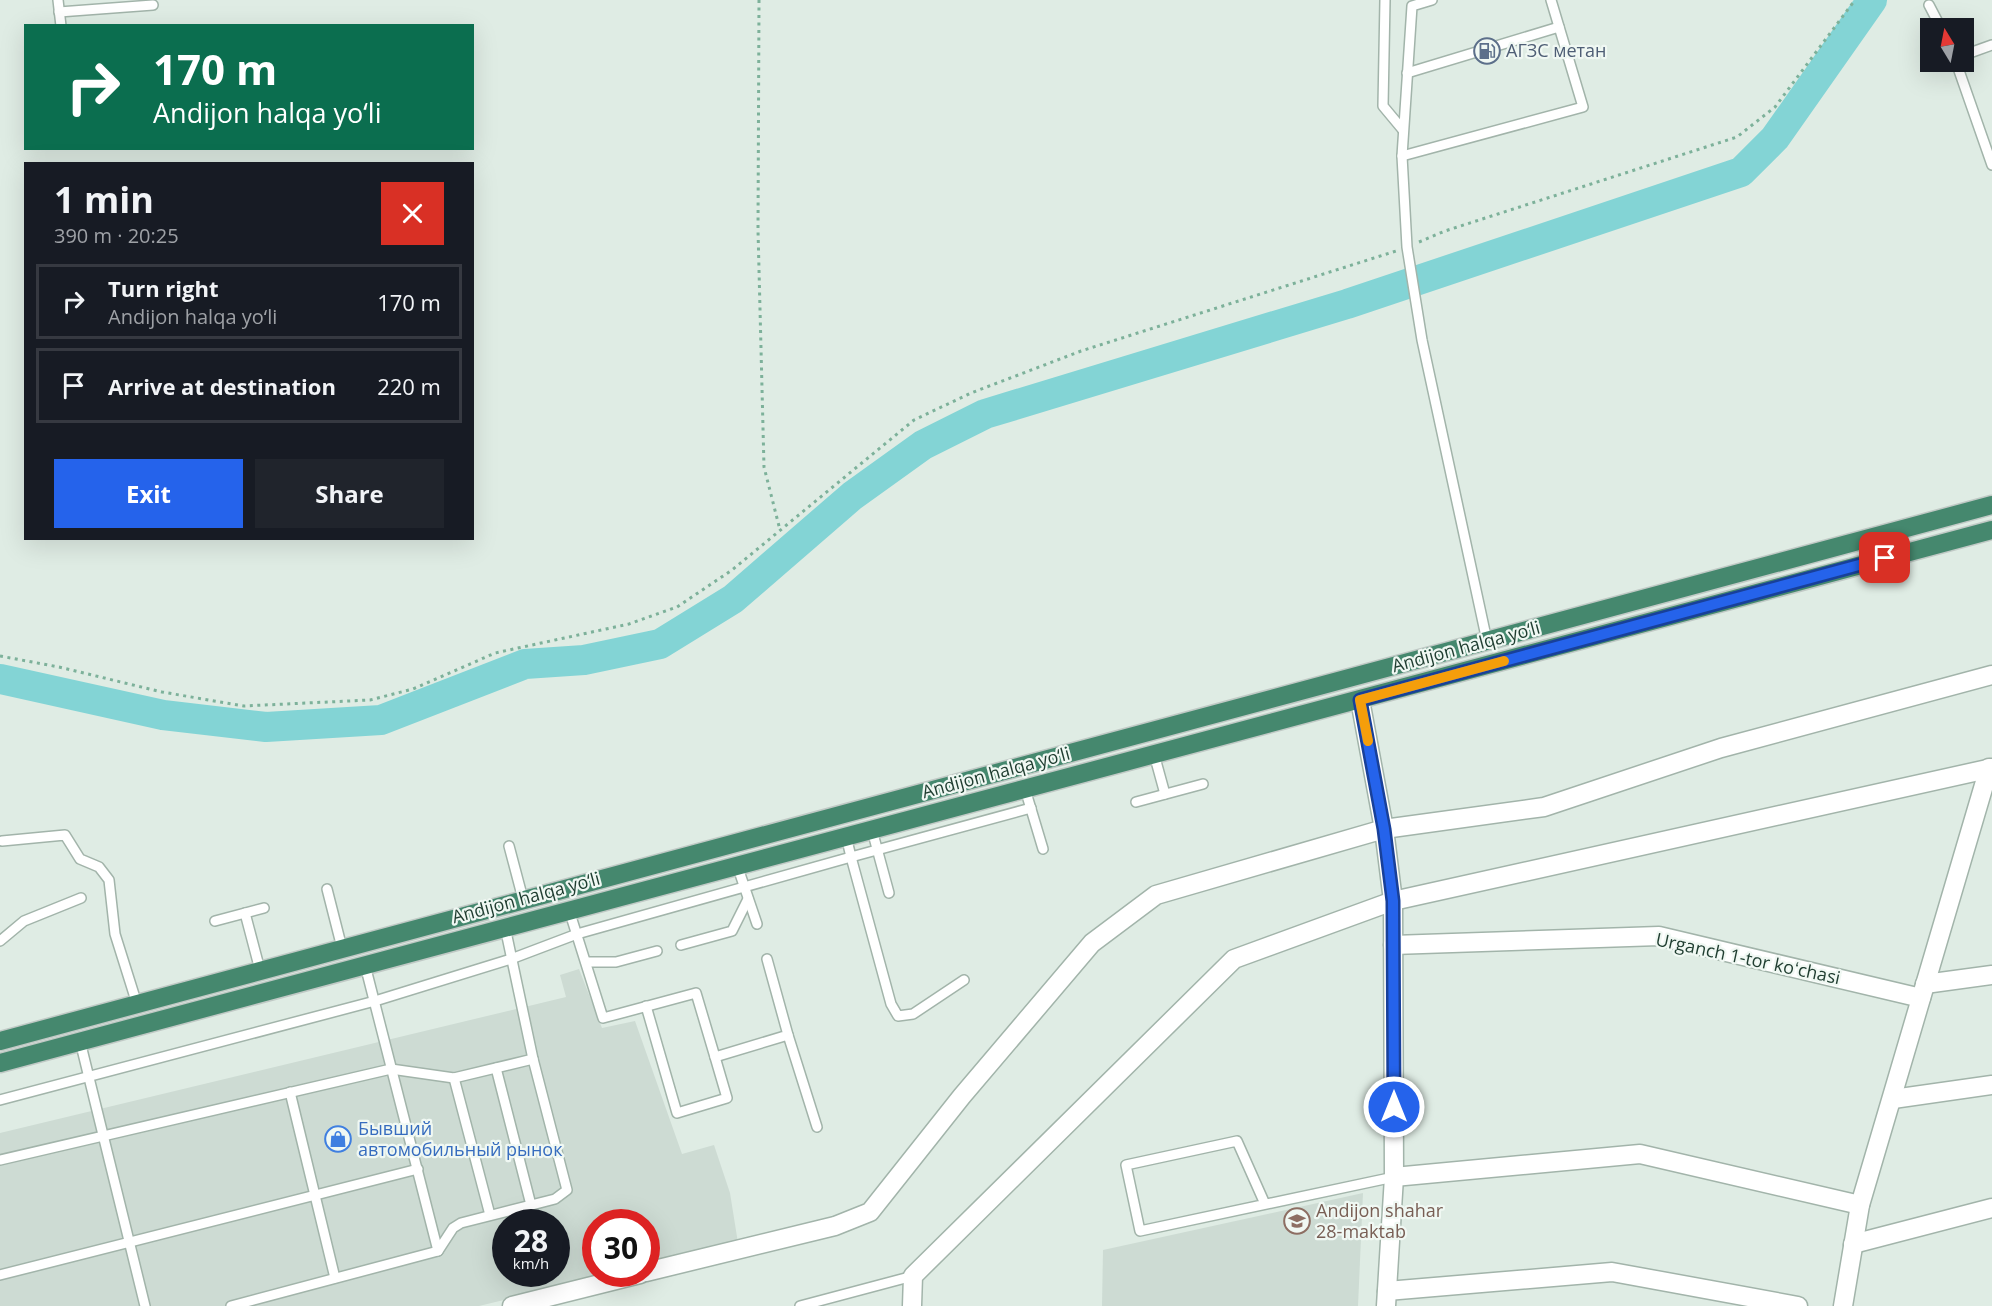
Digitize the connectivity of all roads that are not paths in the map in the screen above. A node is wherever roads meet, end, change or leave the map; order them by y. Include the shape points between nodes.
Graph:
1 (58, 0) edge
2 (1385, 0) edge
3 (1431, 0) edge
4 (1551, 0) edge
5 (153, 5) dead end
6 (1929, 5) dead end
7 (59, 12) junction
8 (1936, 18) edge
9 (61, 24) edge
10 (1559, 27) junction
11 (1992, 45) edge
12 (1974, 51) edge
13 (1959, 72) edge
14 (1407, 73) junction
15 (1403, 130) junction
16 (1402, 156) junction
17 (1992, 165) edge
18 (1992, 505) edge
19 (1992, 530) edge
20 (1487, 641) junction
21 (1992, 675) edge
22 (1360, 700) junction
23 (1154, 754) junction
24 (1990, 768) edge
25 (1203, 784) dead end
26 (1025, 789) junction
27 (1165, 794) junction
28 (1136, 802) dead end
29 (953, 808) junction
30 (1031, 808) junction
31 (958, 828) junction
32 (1384, 829) junction
33 (872, 830) junction
34 (846, 836) junction
35 (2, 841) dead end
36 (509, 846) dead end
37 (877, 849) junction
38 (1043, 849) dead end
39 (851, 857) junction
40 (737, 865) junction
41 (744, 888) junction
42 (327, 889) dead end
43 (889, 892) dead end
44 (81, 898) dead end
45 (523, 899) junction
46 (748, 899) junction
47 (1393, 901) junction
48 (264, 908) dead end
49 (569, 910) junction
50 (245, 913) junction
51 (215, 921) dead end
52 (757, 924) dead end
53 (505, 927) junction
54 (577, 934) junction
55 (0, 941) edge
56 (681, 945) dead end
57 (1393, 945) junction
58 (342, 948) junction
59 (657, 951) dead end
60 (768, 958) dead end
61 (511, 960) junction
62 (586, 962) junction
63 (365, 965) junction
64 (260, 970) junction
65 (1992, 975) edge
66 (964, 980) dead end
67 (1923, 991) junction
68 (375, 1001) junction
69 (137, 1004) junction
70 (646, 1006) junction
71 (788, 1035) junction
72 (0, 1041) edge
73 (81, 1041) junction
74 (715, 1057) junction
75 (533, 1059) junction
76 (0, 1063) edge
77 (496, 1068) junction
78 (391, 1069) junction
79 (90, 1077) junction
80 (454, 1078) junction
81 (1992, 1085) edge
82 (290, 1092) junction
83 (1893, 1099) junction
84 (0, 1101) edge
85 (817, 1128) dead end
86 (104, 1136) junction
87 (0, 1160) edge
88 (418, 1170) junction
89 (1394, 1177) junction
90 (315, 1195) junction
91 (1265, 1204) junction
92 (531, 1205) junction
93 (1860, 1205) junction
94 (1992, 1208) edge
95 (490, 1215) junction
96 (130, 1242) junction
97 (1853, 1244) junction
98 (438, 1251) junction
99 (660, 1269) edge
100 (0, 1275) edge
101 (913, 1276) junction
102 (335, 1278) junction
103 (588, 1287) edge
104 (1387, 1298) edge
105 (145, 1306) edge
106 (231, 1306) edge
107 (512, 1306) edge
108 (800, 1306) edge
109 (912, 1306) edge
110 (1798, 1306) edge
111 (1843, 1306) edge

1 - 7 lane
2 - 15 lane via 1383,106
3 - 14 lane via 1412,6
4 - 10 lane
5 - 7 lane
6 - 8 lane
7 - 9 lane
10 - 14 lane
10 - 16 lane via 1583,107
11 - 12 lane
13 - 17 lane
14 - 15 lane
15 - 16 lane
16 - 20 lane via 1407,248 1422,339
18 - 20 highway, Andijon halqa yo‘li
19 - 22 highway, Andijon halqa yo‘li
20 - 45 highway, Andijon halqa yo‘li
21 - 32 street via 1721,748 1544,807
22 - 23 highway, Andijon halqa yo‘li
22 - 32 street
23 - 26 highway, Andijon halqa yo‘li
23 - 27 lane
24 - 47 street
24 - 67 street
25 - 27 lane
26 - 29 highway, Andijon halqa yo‘li
26 - 30 lane
27 - 28 lane
29 - 31 lane
29 - 33 highway, Andijon halqa yo‘li
30 - 31 lane
30 - 38 lane
31 - 37 lane
32 - 47 street
32 - 99 street via 1156,895 1092,943 870,1212 835,1226
33 - 34 highway, Andijon halqa yo‘li
33 - 37 lane
34 - 39 lane
34 - 40 highway, Andijon halqa yo‘li
35 - 69 lane via 65,835 80,859 99,867 109,880 115,934
36 - 45 lane
37 - 39 lane
37 - 43 lane
39 - 41 lane
39 - 66 lane via 891,1004 898,1016 913,1014
40 - 41 lane
40 - 49 highway, Andijon halqa yo‘li
41 - 46 lane
41 - 54 lane
42 - 58 lane
44 - 55 lane via 24,921
45 - 58 highway, Andijon halqa yo‘li
46 - 52 lane
46 - 56 lane via 732,931
47 - 57 street
47 - 101 street via 1234,960
48 - 50 lane
49 - 53 highway, Andijon halqa yo‘li
49 - 54 lane
50 - 51 lane
50 - 64 lane
53 - 61 lane
53 - 63 highway, Andijon halqa yo‘li
54 - 61 lane
54 - 62 lane
57 - 67 street, Urganch 1-tor koʻchasi via 1659,936
57 - 89 street
58 - 64 highway, Andijon halqa yo‘li
59 - 62 lane via 615,962
60 - 71 lane
61 - 68 lane
61 - 75 lane
62 - 70 lane via 603,1018
63 - 68 lane
63 - 73 highway, Andijon halqa yo‘li
64 - 69 highway, Andijon halqa yo‘li
65 - 67 street
67 - 83 street
68 - 78 lane
68 - 79 lane
69 - 72 highway, Andijon halqa yo‘li
70 - 74 lane via 696,993
70 - 74 lane via 677,1113 727,1098
71 - 74 lane
71 - 85 lane
73 - 76 highway, Andijon halqa yo‘li
73 - 79 lane
75 - 77 lane
75 - 92 lane via 567,1190 555,1199
77 - 80 lane
77 - 92 lane
78 - 80 lane
78 - 82 lane
78 - 88 lane
79 - 84 lane
79 - 86 lane
80 - 95 lane
81 - 83 street
82 - 86 lane
82 - 90 lane
83 - 93 street
86 - 87 lane
86 - 96 lane
88 - 90 lane
88 - 98 lane
89 - 91 lane
89 - 93 street via 1640,1154
89 - 104 street
90 - 96 lane
90 - 102 lane
91 - 91 lane via 1140,1231 1126,1165 1237,1141
92 - 95 lane
93 - 97 street
94 - 97 street
95 - 98 lane via 457,1225
96 - 100 lane
96 - 105 lane
97 - 111 street
98 - 102 lane
101 - 108 lane
101 - 109 street
102 - 106 lane
103 - 107 street
104 - 110 street via 1612,1272

